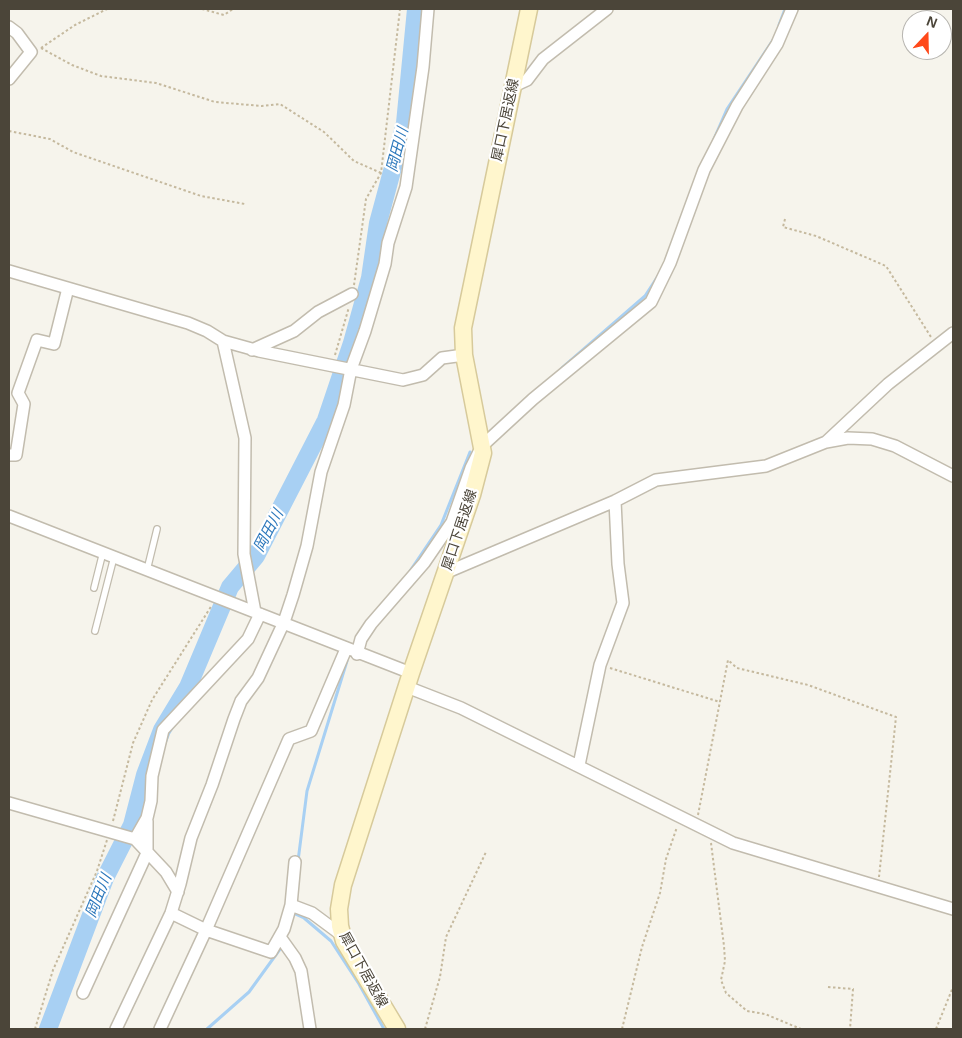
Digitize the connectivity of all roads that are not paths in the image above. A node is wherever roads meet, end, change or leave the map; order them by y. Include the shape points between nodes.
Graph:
1 (428, 9) edge
2 (528, 9) edge
3 (607, 9) edge
4 (792, 9) edge
5 (9, 27) edge
6 (9, 79) edge
7 (514, 86) junction
8 (9, 271) edge
9 (68, 288) junction
10 (352, 294) road end
11 (953, 333) edge
12 (223, 341) junction
13 (252, 350) junction
14 (464, 355) junction
15 (351, 369) junction
16 (826, 442) junction
17 (482, 446) junction
18 (9, 455) edge
19 (953, 476) edge
20 (615, 500) junction
21 (9, 516) edge
22 (157, 529) dead end
23 (109, 555) junction
24 (147, 570) junction
25 (446, 572) junction
26 (94, 588) dead end
27 (257, 613) junction
28 (284, 622) junction
29 (95, 631) dead end
30 (351, 652) junction
31 (409, 680) junction
32 (579, 765) junction
33 (9, 803) edge
34 (147, 818) junction
35 (136, 839) junction
36 (147, 853) junction
37 (295, 862) dead end
38 (178, 892) junction
39 (295, 907) junction
40 (953, 909) edge
41 (171, 913) junction
42 (206, 930) junction
43 (343, 936) junction
44 (284, 941) junction
45 (83, 993) dead end
46 (116, 1029) edge
47 (160, 1029) edge
48 (310, 1029) edge
49 (397, 1029) edge

1 - 15 street via 406,187
2 - 7 main road, 犀口下居返線
3 - 7 street via 543,59 527,80
4 - 17 street via 777,44 737,106 704,170 670,263 651,302 533,399
5 - 6 street via 36,50
7 - 14 main road, 犀口下居返線 via 463,328
8 - 9 street
9 - 12 street via 188,323
9 - 18 street via 54,344 37,340 18,393 24,404 16,456
10 - 13 street via 318,312 294,331
11 - 16 street via 888,384
12 - 13 street
12 - 27 street via 244,438 244,554
13 - 15 street
14 - 15 street via 442,358 423,375 403,380
14 - 17 main road, 犀口下居返線
15 - 28 street via 344,405 321,472 307,546
16 - 19 street via 848,438 872,439 895,446
16 - 20 street via 766,466 656,480
17 - 25 main road, 犀口下居返線 via 472,495
17 - 30 street via 452,522 424,563
20 - 25 street
20 - 32 street via 623,603 600,665
21 - 23 street
22 - 24 lane
23 - 24 street
23 - 26 lane
23 - 29 lane
24 - 27 street
25 - 31 main road, 犀口下居返線
27 - 28 street
27 - 34 street via 248,639 163,730 152,776
28 - 30 street
28 - 38 street via 258,678 241,701 191,838
30 - 31 street
30 - 42 street via 311,731 288,739
31 - 32 street
31 - 43 main road, 犀口下居返線 via 342,885 339,909
32 - 40 street via 733,843
33 - 35 street
34 - 35 street
34 - 36 street
35 - 36 street
36 - 38 street via 166,872
36 - 45 street
37 - 39 street
38 - 41 street
39 - 43 street via 312,913
39 - 44 street
41 - 42 street
41 - 46 street
42 - 44 street via 271,952
42 - 47 street
43 - 49 main road, 犀口下居返線
44 - 48 street via 301,972

